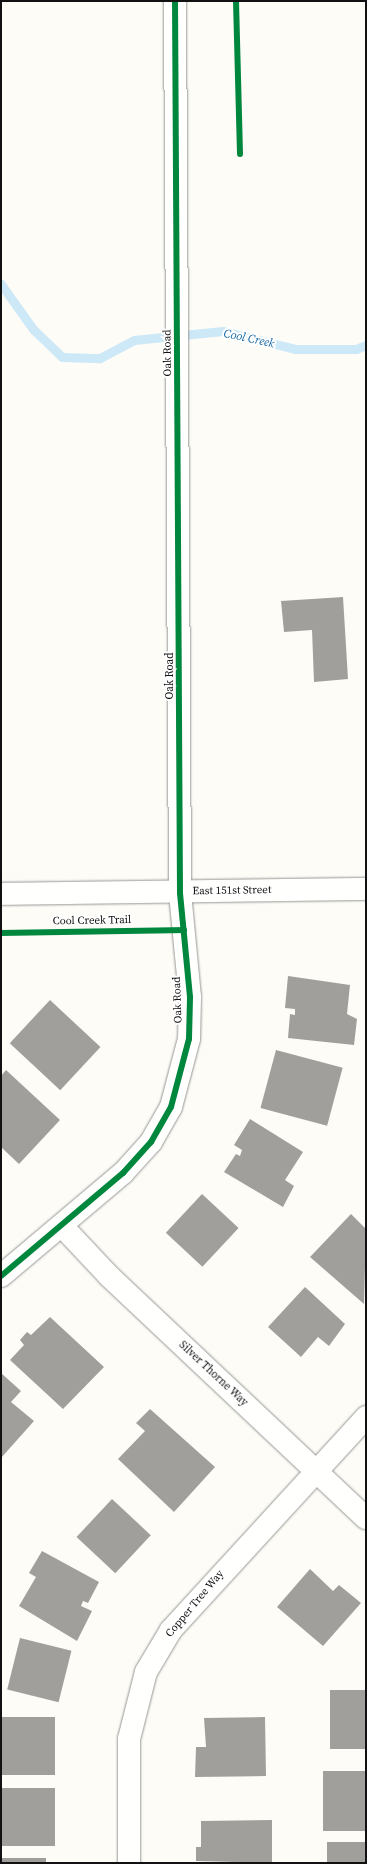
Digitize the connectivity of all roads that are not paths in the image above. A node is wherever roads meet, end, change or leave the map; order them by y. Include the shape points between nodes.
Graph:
1 (175, 1) edge
2 (366, 889) edge
3 (180, 892) junction
4 (1, 894) edge
5 (62, 1226) junction
6 (1, 1276) edge
7 (366, 1417) edge
8 (316, 1471) junction
9 (366, 1518) edge
10 (129, 1863) edge

1 - 3 street, Oak Road
2 - 3 street, East 151st Street
3 - 4 street, East 151st Street
3 - 5 street, Oak Road via 190,997 189,1039 171,1107 151,1142 123,1173
5 - 6 street, Oak Road
5 - 8 street, Silver Thorne Way via 109,1276
7 - 8 street, Copper Tree Way
8 - 9 street, Silver Thorne Way
8 - 10 street, Copper Tree Way via 171,1630 146,1672 129,1739

